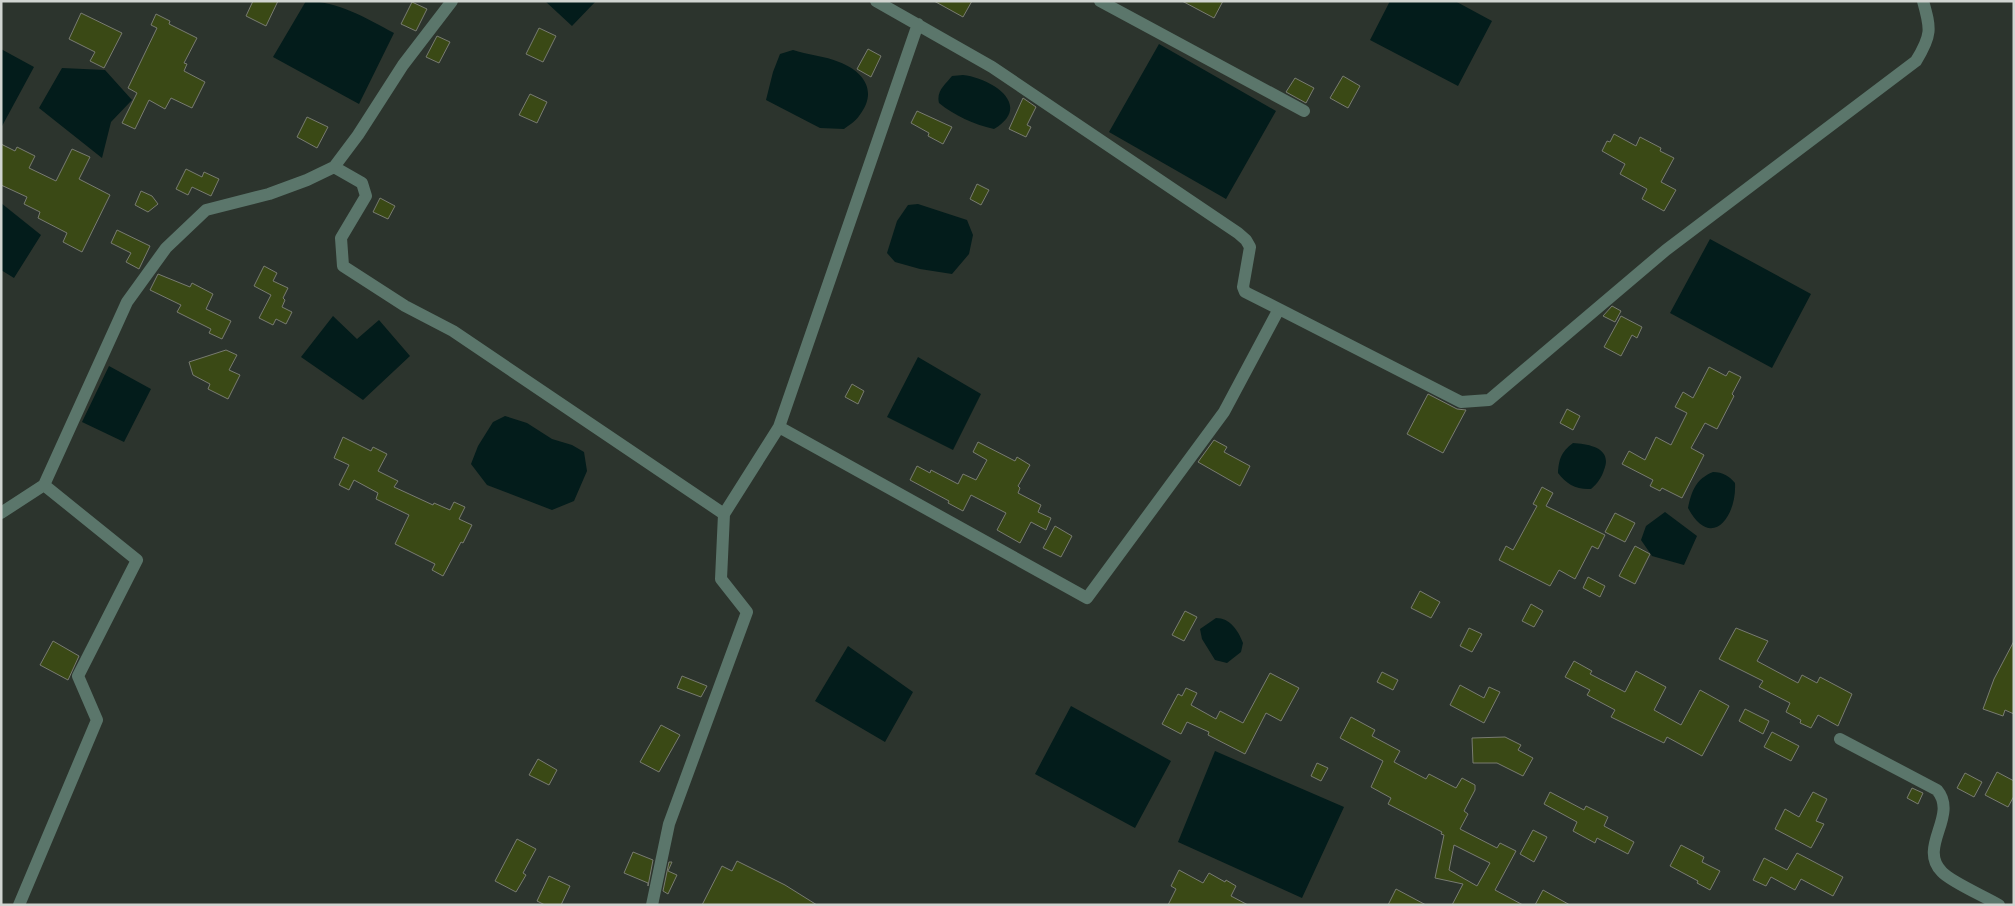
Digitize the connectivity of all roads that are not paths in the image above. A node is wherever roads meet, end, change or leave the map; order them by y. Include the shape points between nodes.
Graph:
1 (452, 1) edge
2 (876, 1) edge
3 (1100, 1) edge
4 (1923, 1) edge
5 (918, 24) junction
6 (1304, 111) dead end
7 (334, 167) junction
8 (1279, 309) junction
9 (779, 427) junction
10 (44, 485) junction
11 (1, 514) edge
12 (724, 514) junction
13 (1840, 739) dead end
14 (19, 905) edge
15 (652, 905) edge
16 (1999, 905) edge

1 - 7 street via 403,65
2 - 5 street
3 - 6 street
4 - 8 street via 1930,28 1926,46 1916,61 1666,250 1488,400 1462,402
5 - 8 street via 992,67 1246,240 1250,247 1243,287 1245,292
5 - 9 street
7 - 10 street via 269,194 206,210 166,248 127,302
7 - 12 street via 362,183 366,196 341,238 343,266 405,306 453,331
8 - 9 street via 1224,412 1087,598
9 - 12 street
10 - 11 street
10 - 14 street via 137,560 78,676 97,720
12 - 15 street via 721,578 747,612 669,824
13 - 16 street via 1937,790 1943,798 1945,810 1934,852 1935,864 1944,874

